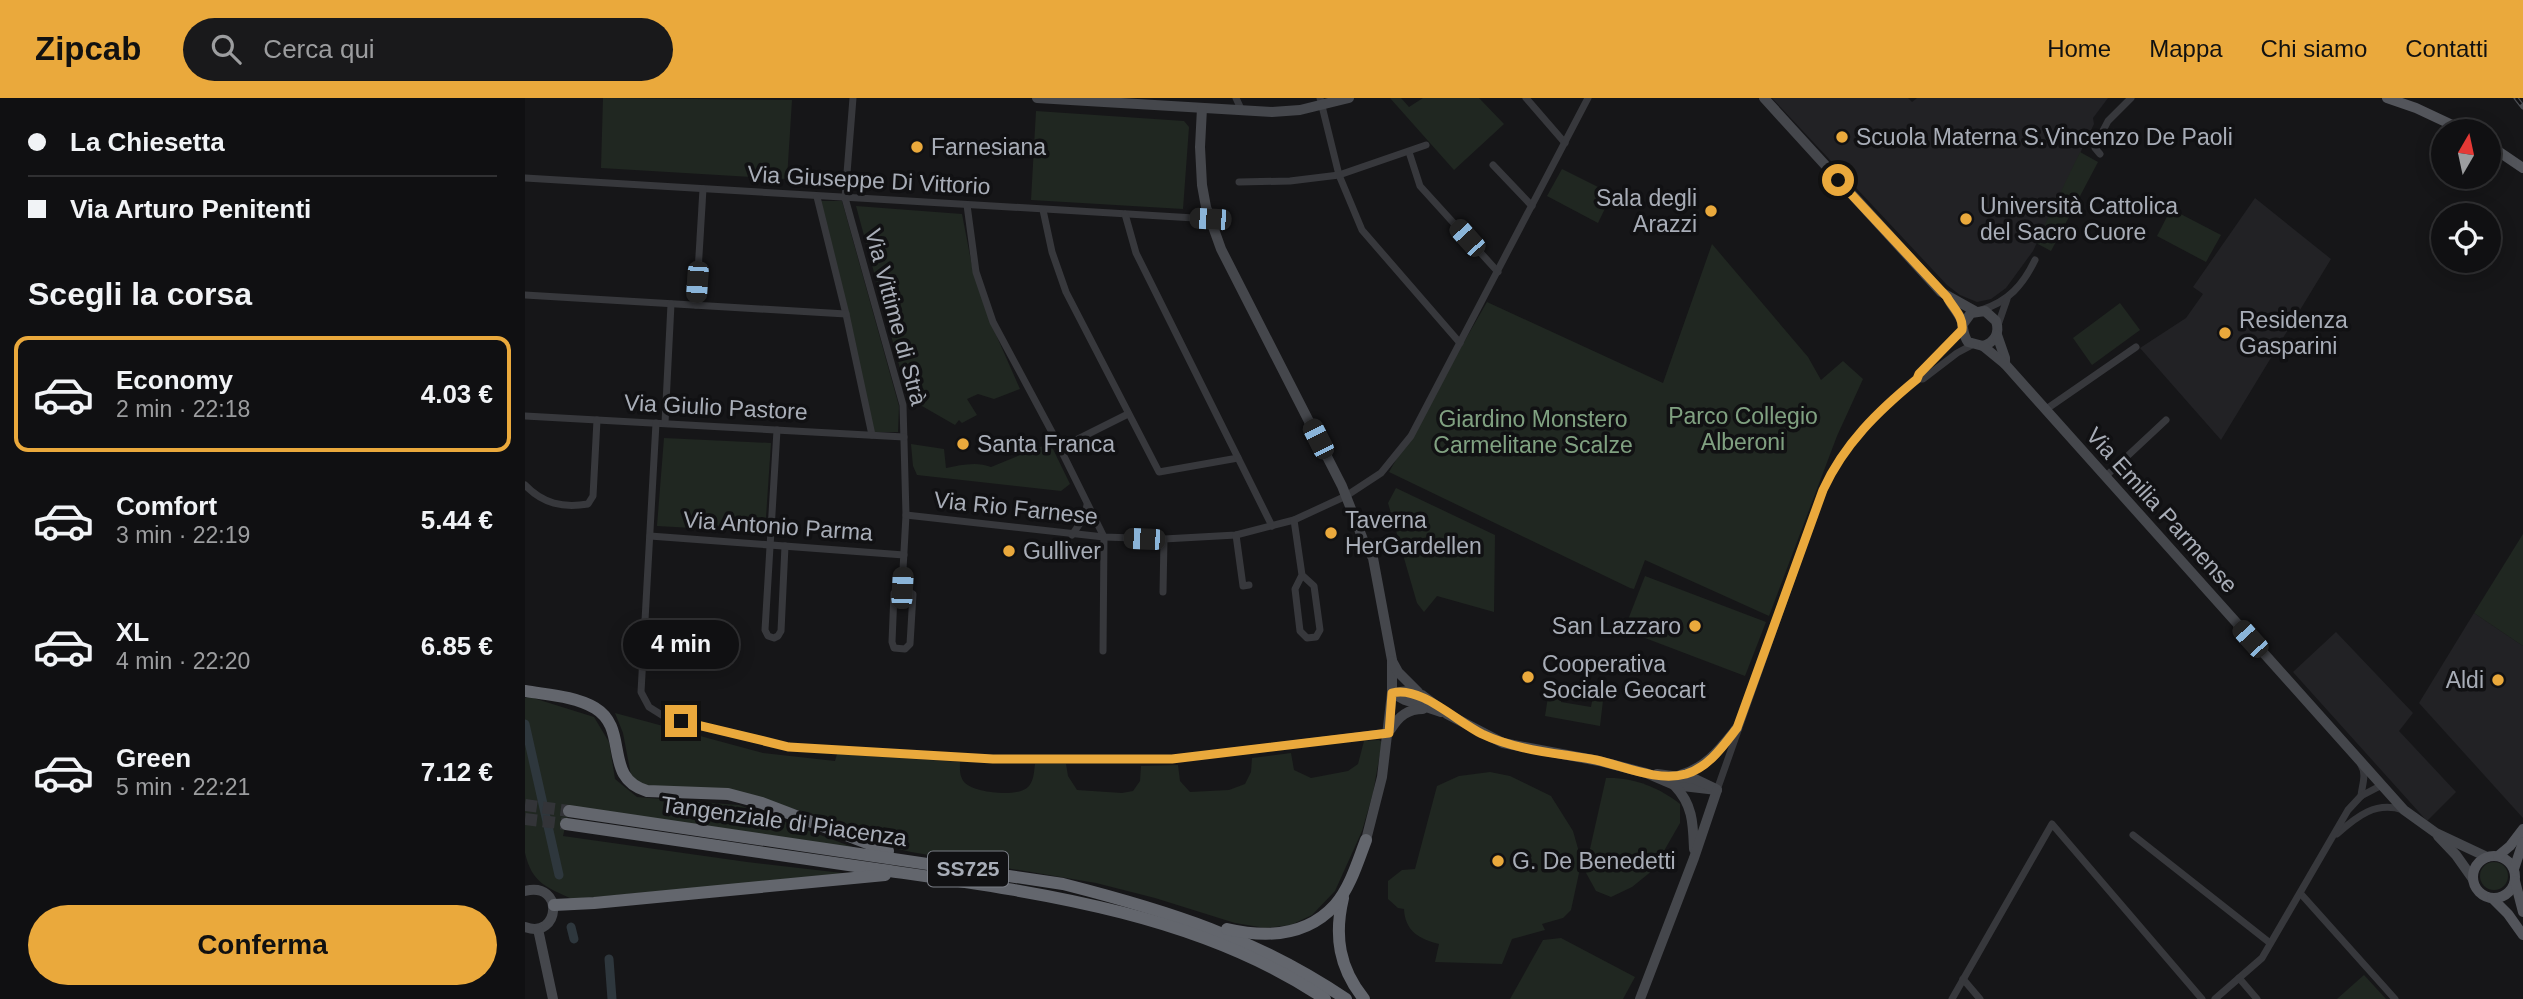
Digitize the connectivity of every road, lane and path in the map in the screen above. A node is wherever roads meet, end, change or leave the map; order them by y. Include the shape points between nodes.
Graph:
1 (853, 98) edge
2 (1037, 98) edge
3 (1235, 98) edge
4 (1349, 98) edge
5 (1526, 98) edge
6 (1588, 98) edge
7 (1764, 98) edge
8 (2131, 98) edge
9 (2386, 98) edge
10 (1069, 99) edge
11 (1321, 101) edge
12 (1202, 108) junction
13 (1243, 111) junction
14 (2439, 119) edge
15 (1565, 143) junction
16 (1426, 145) dead end
17 (1409, 152) junction
18 (2501, 153) edge
19 (2100, 154) dead end
20 (1493, 165) dead end
21 (2523, 168) edge
22 (1339, 175) junction
23 (525, 178) edge
24 (1239, 182) dead end
25 (703, 189) junction
26 (817, 197) junction
27 (845, 198) junction
28 (967, 205) junction
29 (1532, 206) junction
30 (1042, 210) junction
31 (1125, 214) junction
32 (1210, 219) junction
33 (2035, 260) dead end
34 (1498, 272) junction
35 (525, 295) edge
36 (1947, 297) junction
37 (2007, 299) junction
38 (671, 304) junction
39 (696, 305) junction
40 (1978, 311) junction
41 (846, 314) junction
42 (1962, 327) junction
43 (1997, 330) junction
44 (1460, 343) junction
45 (1972, 345) junction
46 (1983, 346) junction
47 (2136, 347) dead end
48 (2005, 364) junction
49 (1917, 379) junction
50 (2045, 410) junction
51 (1128, 414) junction
52 (525, 416) edge
53 (597, 420) junction
54 (2167, 420) dead end
55 (661, 423) junction
56 (777, 430) junction
57 (872, 435) junction
58 (904, 437) junction
59 (1060, 448) junction
60 (1238, 458) junction
61 (2105, 477) junction
62 (525, 485) edge
63 (1346, 496) junction
64 (1086, 501) junction
65 (906, 515) junction
66 (1294, 520) junction
67 (1272, 526) junction
68 (1072, 535) junction
69 (1236, 535) junction
70 (650, 536) junction
71 (1104, 537) junction
72 (1164, 539) junction
73 (770, 545) junction
74 (785, 546) junction
75 (904, 555) junction
76 (1302, 575) junction
77 (1249, 585) dead end
78 (902, 588) junction
79 (1163, 592) dead end
80 (1103, 651) dead end
81 (1392, 660) junction
82 (525, 691) edge
83 (1392, 693) junction
84 (1422, 695) junction
85 (1428, 709) junction
86 (1447, 714) junction
87 (1737, 728) junction
88 (1389, 733) junction
89 (2355, 755) junction
90 (1677, 780) junction
91 (2382, 785) junction
92 (1717, 790) junction
93 (2361, 796) junction
94 (2404, 810) junction
95 (2523, 829) edge
96 (2436, 834) junction
97 (2133, 835) dead end
98 (2334, 836) junction
99 (1366, 840) joint
100 (2523, 842) edge
101 (2493, 856) junction
102 (1694, 858) junction
103 (911, 860) junction
104 (908, 874) junction
105 (2514, 875) junction
106 (2473, 879) junction
107 (526, 888) edge
108 (1346, 888) junction
109 (2301, 894) junction
110 (2492, 898) junction
111 (554, 905) junction
112 (2523, 912) edge
113 (1196, 921) junction
114 (525, 927) edge
115 (538, 929) junction
116 (2523, 935) edge
117 (2270, 943) junction
118 (2239, 978) junction
119 (1963, 979) junction
120 (553, 999) edge
121 (1325, 999) edge
122 (1346, 999) edge
123 (1364, 999) edge
124 (1640, 999) edge
125 (1952, 999) edge
126 (1980, 999) edge
127 (2202, 999) edge
128 (2215, 999) edge
129 (2257, 999) edge
130 (2395, 999) edge

1 - 27 street, Via Vittime di Strà
2 - 10 main road
3 - 13 street
4 - 11 main road
5 - 15 street
6 - 15 street, Via Rio Farnese
7 - 36 main road
8 - 19 street via 2108,121 2095,148
9 - 14 main road
10 - 12 main road
11 - 13 main road via 1288,111
11 - 22 street
12 - 13 main road
12 - 32 main road via 1201,173
15 - 29 street, Via Rio Farnese
16 - 17 street
17 - 22 street
17 - 34 street via 1420,186
18 - 21 main road
20 - 29 street
22 - 24 street
22 - 44 street via 1362,230
23 - 25 street, Via Giuseppe Di Vittorio
25 - 26 street, Via Giuseppe Di Vittorio
25 - 39 street
26 - 27 street, Via Giuseppe Di Vittorio
26 - 41 street
27 - 28 street, Via Giuseppe Di Vittorio
27 - 58 street, Via Vittime di Strà via 903,405
28 - 30 street, Via Giuseppe Di Vittorio
28 - 59 street via 976,272 993,322
29 - 34 street, Via Rio Farnese
30 - 31 street, Via Giuseppe Di Vittorio
30 - 51 street via 1066,292
31 - 32 street, Via Giuseppe Di Vittorio
31 - 60 street via 1136,253
32 - 63 main road
33 - 37 street
34 - 44 street, Via Rio Farnese
35 - 38 street
36 - 40 main road
36 - 42 main road
37 - 40 street
37 - 43 street
38 - 39 street
38 - 55 street
39 - 41 street
40 - 42 main road via 1967,316
40 - 43 main road via 1990,313
41 - 57 street
42 - 45 main road
42 - 49 street
43 - 46 main road via 1992,342
43 - 48 main road, Via Emilia Parmense
44 - 63 street, Via Rio Farnese via 1411,436 1381,473
45 - 46 main road
45 - 49 street via 1923,380
46 - 48 main road, Via Emilia Parmense
47 - 50 street
48 - 50 main road, Via Emilia Parmense
49 - 87 street via 1857,435 1833,467
50 - 61 main road, Via Emilia Parmense
51 - 59 street
51 - 60 street via 1159,472
52 - 53 street, Via Giulio Pastore
53 - 55 street, Via Giulio Pastore
53 - 62 street via 593,496 588,504 557,505 535,496
54 - 61 street
55 - 56 street, Via Giulio Pastore
55 - 70 street
56 - 57 street, Via Giulio Pastore
56 - 73 street
57 - 58 street, Via Giulio Pastore
58 - 65 street, Via Vittime di Strà
59 - 64 street
60 - 67 street
61 - 89 main road, Via Emilia Parmense
63 - 66 street, Via Rio Farnese
63 - 81 main road via 1373,558
64 - 68 street via 1085,516
64 - 71 street
65 - 68 street, Via Rio Farnese
65 - 75 street, Via Vittime di Strà
66 - 67 street, Via Rio Farnese
66 - 76 street
67 - 69 street, Via Rio Farnese
68 - 71 street, Via Rio Farnese
69 - 72 street, Via Rio Farnese
69 - 77 street via 1243,586
70 - 73 street, Via Antonio Parma
70 - 88 street via 641,692 649,707 665,717 789,747 993,759 1172,759
71 - 72 street, Via Rio Farnese
71 - 80 street
72 - 79 street
73 - 74 street, Via Antonio Parma
73 - 74 street via 765,631 773,638 781,631
74 - 75 street, Via Antonio Parma
75 - 78 street, Via Vittime di Strà
76 - 76 street via 1295,589 1300,631 1307,638 1316,637 1320,630 1314,586
78 - 78 street, Via Vittime di Strà via 894,593 892,642 894,648 905,649 910,644 913,594
81 - 83 main road
81 - 84 main road
82 - 103 highway via 596,709 608,720 619,764 634,787 729,794
83 - 84 main road
83 - 85 main road
83 - 88 main road
84 - 86 main road
85 - 86 main road
85 - 88 main road via 1404,714
86 - 90 main road via 1503,743
87 - 90 main road via 1714,756
87 - 92 street
88 - 99 main road
89 - 91 main road, Via Emilia Parmense
89 - 93 street via 2364,769
90 - 92 main road
90 - 102 main road via 1693,816
91 - 93 street
91 - 94 main road, Via Emilia Parmense
92 - 102 main road
93 - 98 street
94 - 96 main road, Via Emilia Parmense
94 - 98 street via 2372,808
95 - 101 main road via 2510,846
96 - 101 main road, Via Emilia Parmense
96 - 106 main road, Via Emilia Parmense
97 - 117 street
98 - 109 street
99 - 108 highway
100 - 105 main road
101 - 105 main road via 2508,860
101 - 106 main road via 2476,866
102 - 124 main road
103 - 104 highway, Tangenziale di Piacenza / SS725 via 567,818
103 - 113 highway, Tangenziale di Piacenza / SS725 via 1063,884
104 - 111 highway
104 - 121 highway, Tangenziale di Piacenza / SS725 via 1133,915 1274,969
105 - 110 main road via 2504,895
105 - 112 main road
106 - 110 main road via 2479,892
107 - 111 main road via 548,895
108 - 113 highway via 1335,905 1316,920 1273,936
108 - 123 highway via 1338,918 1338,942 1345,971
109 - 117 street
109 - 130 street
110 - 116 main road
111 - 115 main road via 548,924
113 - 122 highway, Tangenziale di Piacenza / SS725 via 1278,957
114 - 115 main road
115 - 120 main road
117 - 118 street via 2262,958
118 - 128 street
118 - 129 street
119 - 125 street
119 - 126 street
119 - 127 street via 2052,824

